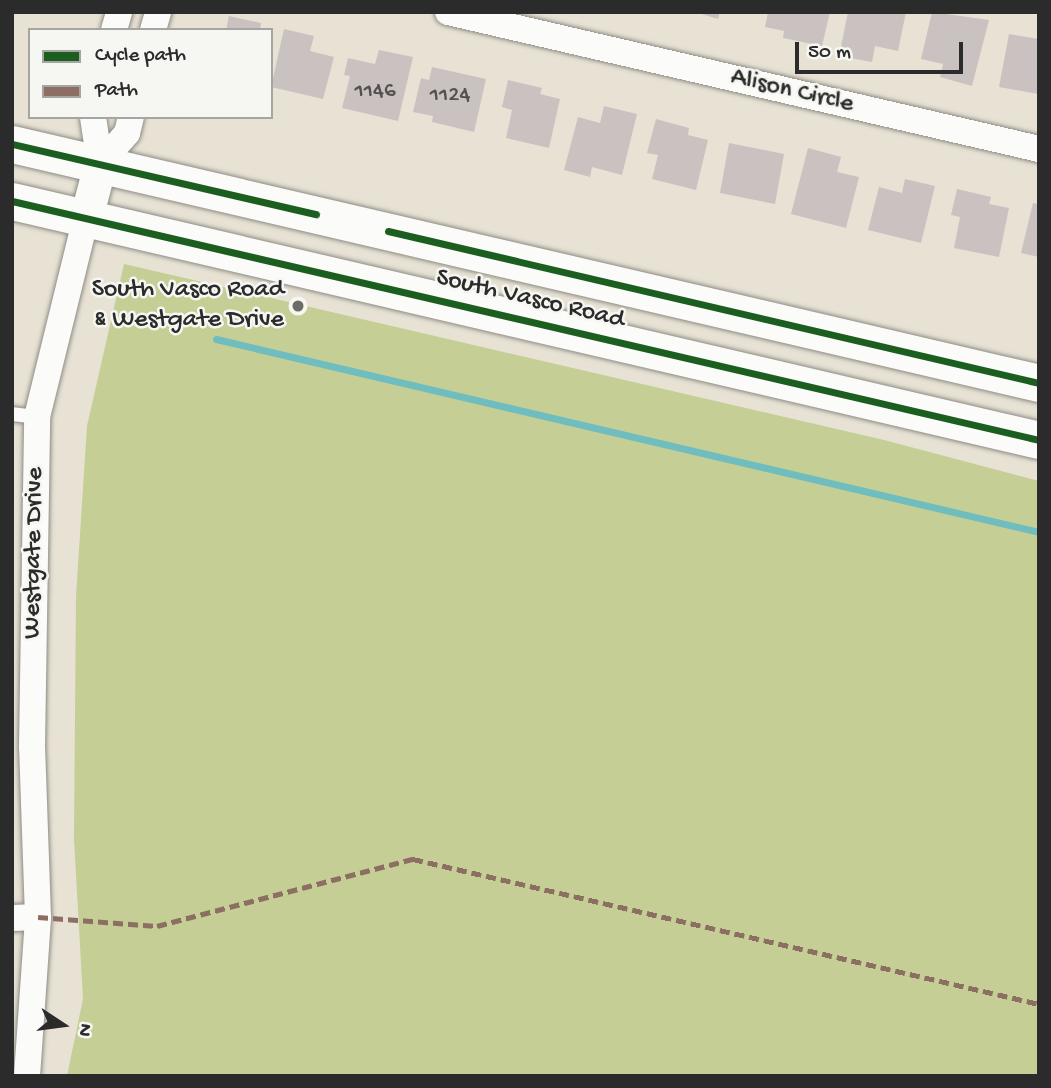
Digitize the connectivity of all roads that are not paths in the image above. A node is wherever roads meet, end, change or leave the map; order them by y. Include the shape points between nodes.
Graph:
1 (448, 12) edge
2 (548, 23) edge
3 (93, 119) edge
4 (131, 119) edge
5 (12, 144) edge
6 (1039, 149) edge
7 (100, 164) junction
8 (12, 201) edge
9 (86, 218) junction
10 (1039, 383) edge
11 (25, 416) edge
12 (1039, 440) edge
13 (25, 917) edge
14 (27, 1076) edge

1 - 2 street, Alison Circle
2 - 6 street, Alison Circle
3 - 7 street
4 - 7 street via 128,133
5 - 7 main road, South Vasco Road
7 - 9 street, Westgate Drive
7 - 10 main road, South Vasco Road
8 - 9 main road, South Vasco Road
9 - 11 street, Westgate Drive
9 - 12 main road, South Vasco Road
11 - 13 street, Westgate Drive via 32,747
13 - 14 street, Westgate Drive

